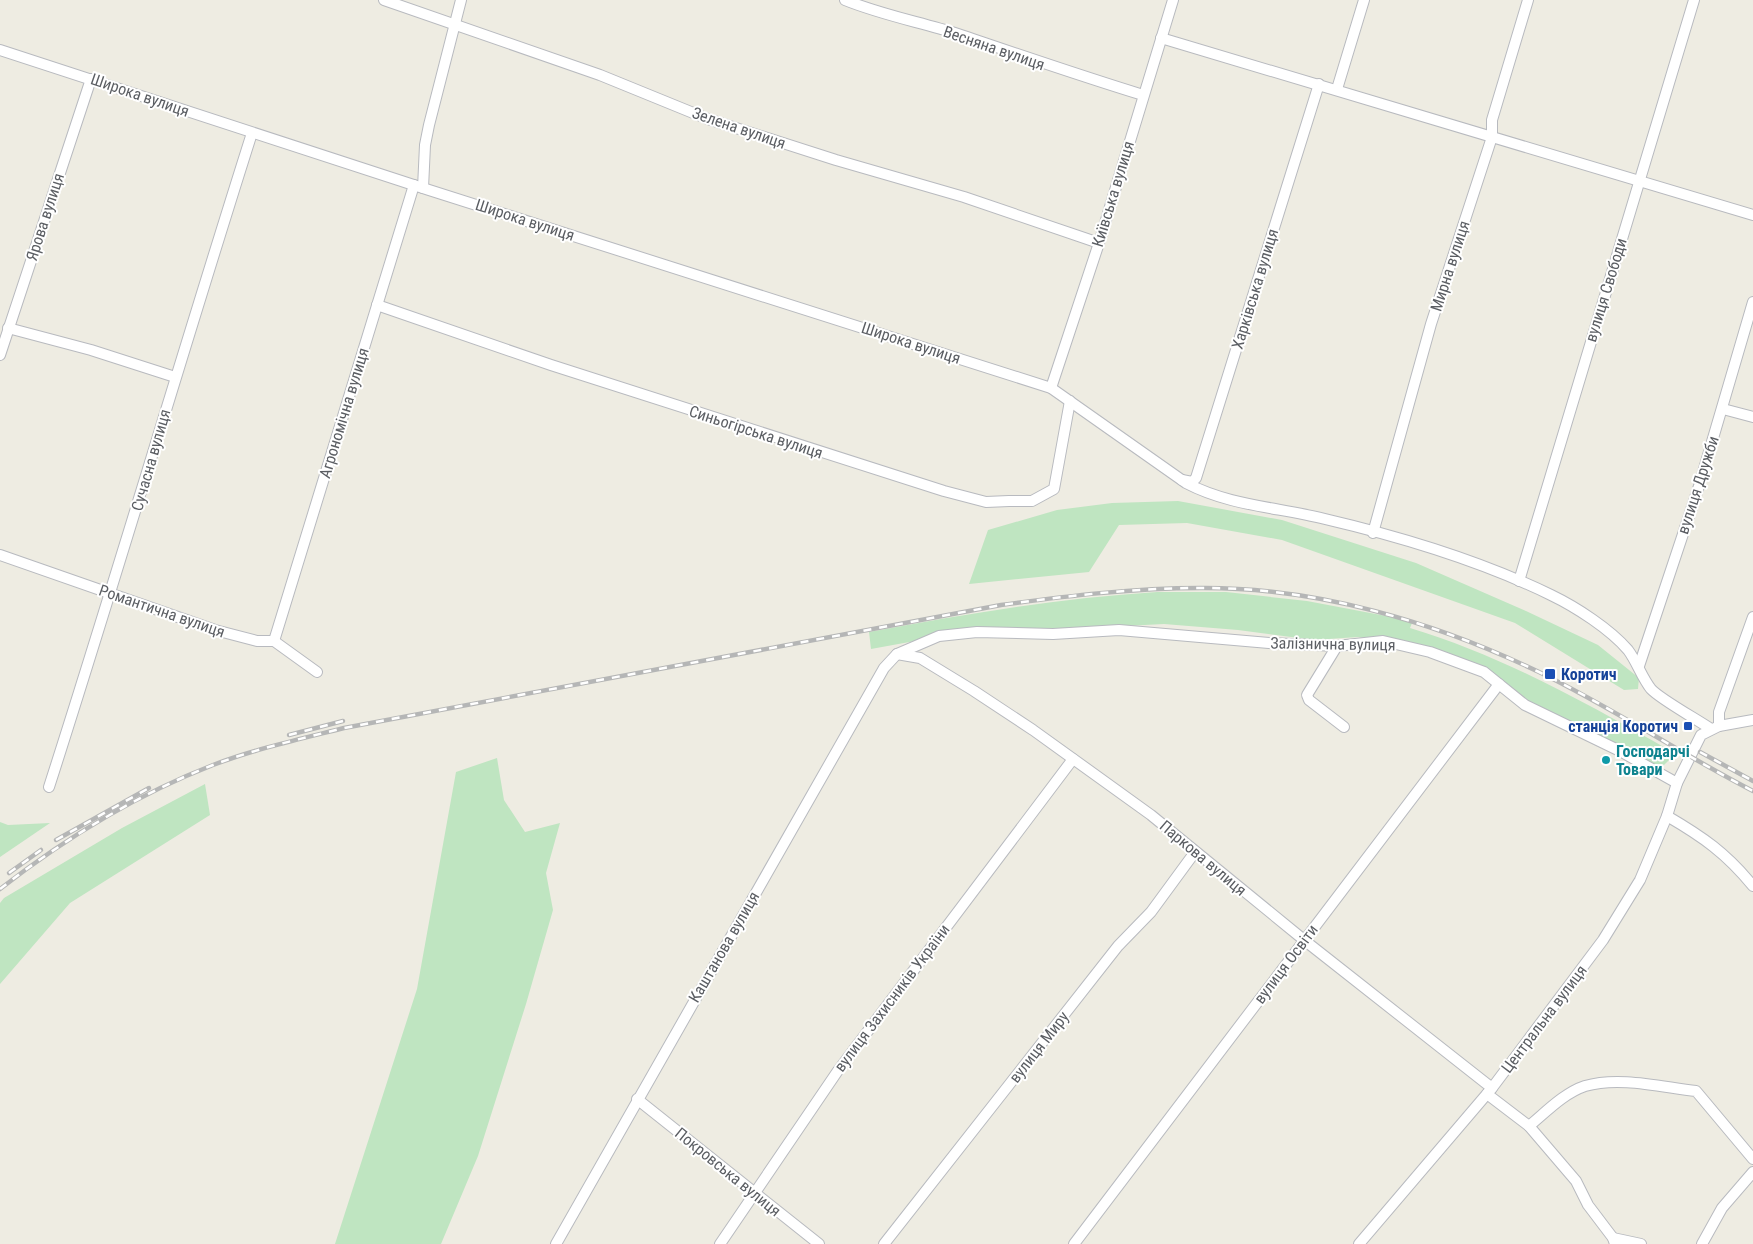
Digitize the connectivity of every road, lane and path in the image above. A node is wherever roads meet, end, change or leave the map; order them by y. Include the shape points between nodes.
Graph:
1 (384, 0) edge
2 (462, 0) edge
3 (845, 0) edge
4 (1173, 0) edge
5 (1364, 0) edge
6 (1528, 0) edge
7 (1694, 0) edge
8 (454, 24) junction
9 (1161, 38) junction
10 (0, 50) edge
11 (90, 79) junction
12 (1319, 84) junction
13 (1337, 89) junction
14 (1143, 95) junction
15 (252, 132) junction
16 (1492, 137) junction
17 (1638, 181) junction
18 (419, 186) junction
19 (1753, 215) edge
20 (1099, 242) junction
21 (1753, 302) edge
22 (377, 305) junction
23 (8, 328) junction
24 (0, 355) edge
25 (175, 378) junction
26 (1051, 388) junction
27 (1070, 401) junction
28 (1723, 409) junction
29 (1753, 417) edge
30 (1182, 480) junction
31 (1373, 533) junction
32 (1, 559) edge
33 (1519, 581) junction
34 (111, 594) junction
35 (1753, 618) edge
36 (274, 641) junction
37 (1336, 646) junction
38 (897, 654) junction
39 (1639, 666) junction
40 (317, 672) dead end
41 (1499, 684) junction
42 (1753, 720) edge
43 (1344, 727) dead end
44 (1715, 727) junction
45 (1073, 759) junction
46 (1677, 783) junction
47 (49, 786) dead end
48 (1667, 816) junction
49 (1195, 852) junction
50 (1753, 886) edge
51 (1304, 940) junction
52 (1490, 1091) junction
53 (637, 1099) junction
54 (1529, 1126) junction
55 (1753, 1159) edge
56 (1752, 1175) edge
57 (754, 1193) junction
58 (1614, 1241) edge
59 (556, 1244) edge
60 (720, 1244) edge
61 (819, 1244) edge
62 (884, 1244) edge
63 (1074, 1244) edge
64 (1359, 1244) edge
65 (1641, 1244) edge
66 (1702, 1244) edge

1 - 8 street, Зелена вулиця
2 - 8 street, Агрономічна вулиця
3 - 14 street, Весняна вулиця
4 - 9 street, Київська вулиця
5 - 13 street
6 - 16 street, Мирна вулиця via 1492,120
7 - 17 street, вулиця Свободи
8 - 18 street, Агрономічна вулиця via 429,124
8 - 20 street, Зелена вулиця via 600,75 708,119
9 - 12 street
9 - 14 street, Київська вулиця
10 - 11 street, Широка вулиця
11 - 15 street, Широка вулиця
11 - 23 street, Ярова вулиця
12 - 13 street
12 - 30 street, Харківська вулиця via 1196,478 1192,482
13 - 16 street
14 - 20 street, Київська вулиця
15 - 18 street, Широка вулиця
15 - 25 street, Сучасна вулиця
16 - 17 street
16 - 31 street, Мирна вулиця via 1431,324
17 - 19 street
17 - 33 street, вулиця Свободи
18 - 22 street, Агрономічна вулиця
18 - 26 street, Широка вулиця
20 - 26 street, Київська вулиця
21 - 28 street, вулиця Дружби
22 - 27 street, Синьогірська вулиця via 787,442 986,502 1032,501 1054,489
22 - 36 street, Агрономічна вулиця
23 - 24 street, Ярова вулиця
23 - 25 street via 91,350
25 - 34 street, Сучасна вулиця
26 - 27 street, Широка вулиця
27 - 30 street, Широка вулиця
28 - 29 street
28 - 39 street, вулиця Дружби
30 - 31 street, Широка вулиця via 1228,501 1324,519
31 - 33 street, Широка вулиця via 1437,548
32 - 34 street, Романтична вулиця
33 - 39 street, Широка вулиця via 1586,616 1626,649
34 - 36 street, Романтична вулиця via 215,630 257,642
34 - 47 street, Сучасна вулиця
35 - 44 street
36 - 40 street
37 - 38 street, Залізнична вулиця via 1119,630 1053,634 977,632 939,636
37 - 41 street, Залізнична вулиця via 1383,641 1407,645 1484,672
37 - 43 street via 1307,694 1309,700
38 - 45 street, Паркова вулиця via 920,658
38 - 53 street, Каштанова вулиця via 884,668
39 - 44 street, Широка вулиця via 1651,689
41 - 46 street, Залізнична вулиця via 1525,705
41 - 51 street, вулиця Освіти
42 - 44 street
44 - 46 street, Центральна вулиця via 1701,735
45 - 49 street, Паркова вулиця via 1152,815
45 - 57 street, вулиця Захисників України via 836,1072
46 - 48 street, Центральна вулиця
48 - 50 street via 1724,853
48 - 52 street, Центральна вулиця via 1640,880 1603,940
49 - 51 street, Паркова вулиця
49 - 62 street, вулиця Миру via 1151,912 1118,946
51 - 52 street, Паркова вулиця
51 - 63 street, вулиця Освіти
52 - 54 street, Паркова вулиця
52 - 64 street, Центральна вулиця
53 - 57 street, Покровська вулиця
53 - 59 street, Каштанова вулиця
54 - 55 street via 1569,1094 1595,1084 1642,1084 1696,1091
54 - 58 street, Паркова вулиця via 1576,1181 1588,1205
56 - 66 street via 1722,1208
57 - 60 street, вулиця Захисників України
57 - 61 street, Покровська вулиця
58 - 65 street

